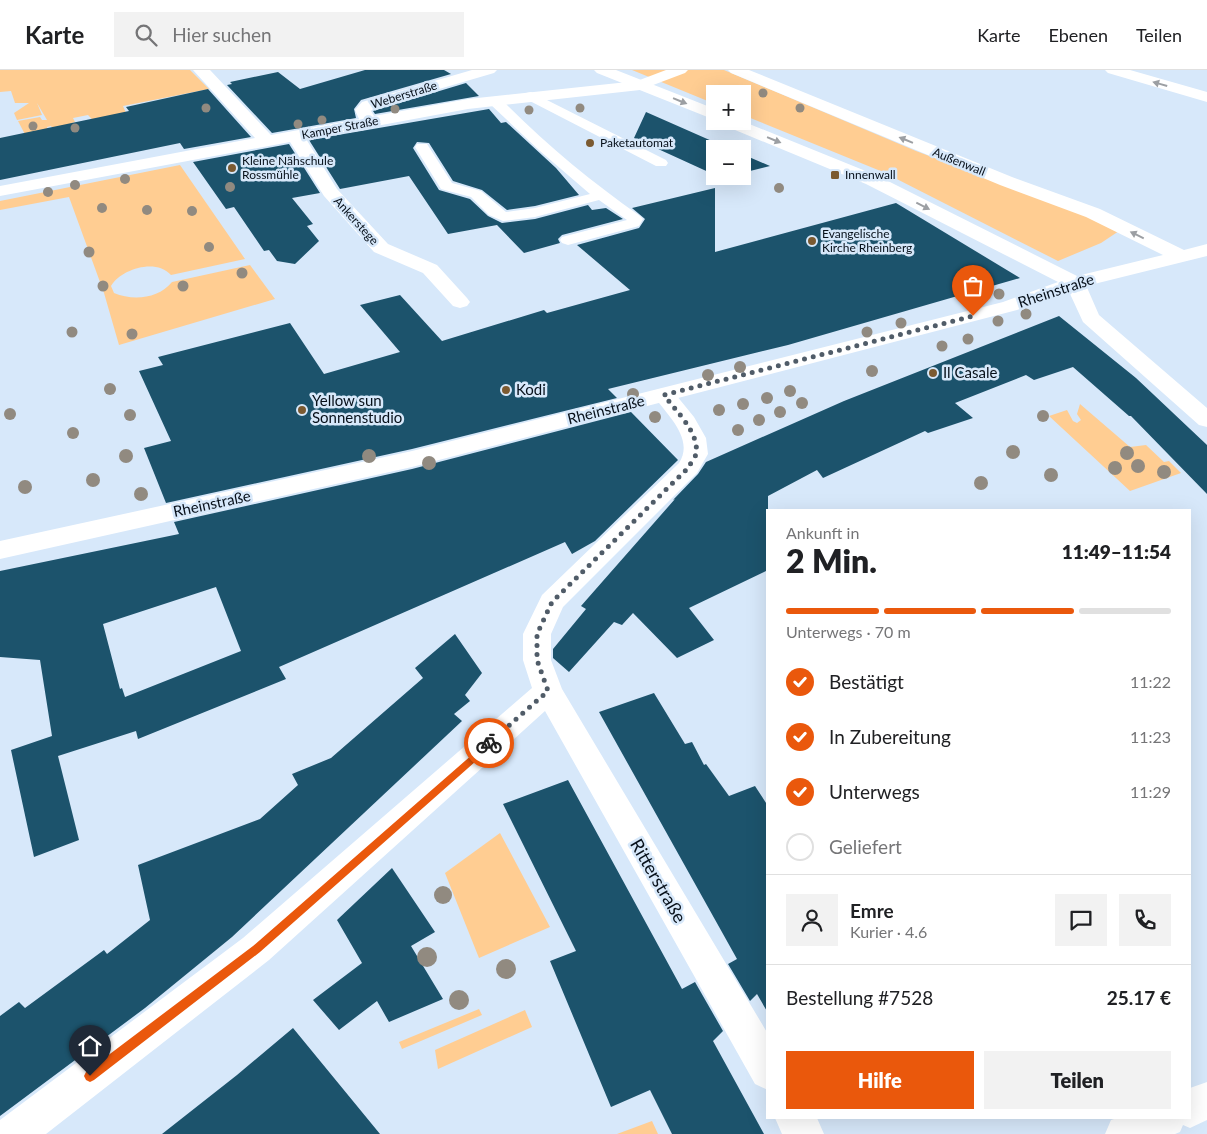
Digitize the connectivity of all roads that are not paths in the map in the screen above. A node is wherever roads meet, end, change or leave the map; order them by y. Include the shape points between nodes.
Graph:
1 (201, 70) edge
2 (489, 70) edge
3 (602, 70) edge
4 (680, 70) edge
5 (736, 70) edge
6 (1113, 70) edge
7 (640, 85) junction
8 (531, 96) junction
9 (1207, 98) edge
10 (494, 101) junction
11 (706, 111) edge
12 (370, 122) junction
13 (751, 130) edge
14 (295, 136) junction
15 (267, 141) junction
16 (422, 147) dead end
17 (662, 163) dead end
18 (0, 191) edge
19 (602, 196) junction
20 (568, 240) dead end
21 (1207, 250) edge
22 (1181, 256) junction
23 (1075, 283) junction
24 (460, 302) dead end
25 (664, 395) junction
26 (1207, 420) edge
27 (0, 550) edge
28 (548, 691) junction
29 (766, 1068) edge
30 (1207, 1101) edge
31 (1191, 1108) edge
32 (796, 1119) edge
33 (1163, 1119) edge
34 (14, 1134) edge
35 (804, 1134) edge
36 (1124, 1134) edge

1 - 15 street
2 - 12 street, Weberstraße via 368,105 363,110
3 - 7 street
4 - 7 street, Kamper Straße
22 -> 5 street, Außenwall via 1094,213 1006,181
9 -> 6 street
7 - 8 street, Kamper Straße
7 -> 11 street
8 - 10 street, Kamper Straße
8 - 17 lane
10 - 12 street, Kamper Straße
10 - 19 lane
12 - 14 street, Kamper Straße
13 -> 23 street via 872,180
14 - 15 street, Kamper Straße
14 - 24 street, Ankerstege via 330,192 380,248 430,269
15 - 18 street, Kamper Straße
16 - 19 lane via 446,186 477,195 502,216
19 - 20 lane via 635,219 634,224
21 - 22 street, Rheinstraße
22 - 23 street, Rheinstraße
23 - 25 street, Rheinstraße via 1010,306
23 - 26 street via 1090,318
25 - 27 street, Rheinstraße via 301,485
25 - 28 street, Ritterstraße via 688,426 696,454 688,468 552,602 537,634 537,660
28 - 29 street, Ritterstraße
28 - 34 street via 256,949
30 - 31 street
32 - 35 street
33 - 36 street

